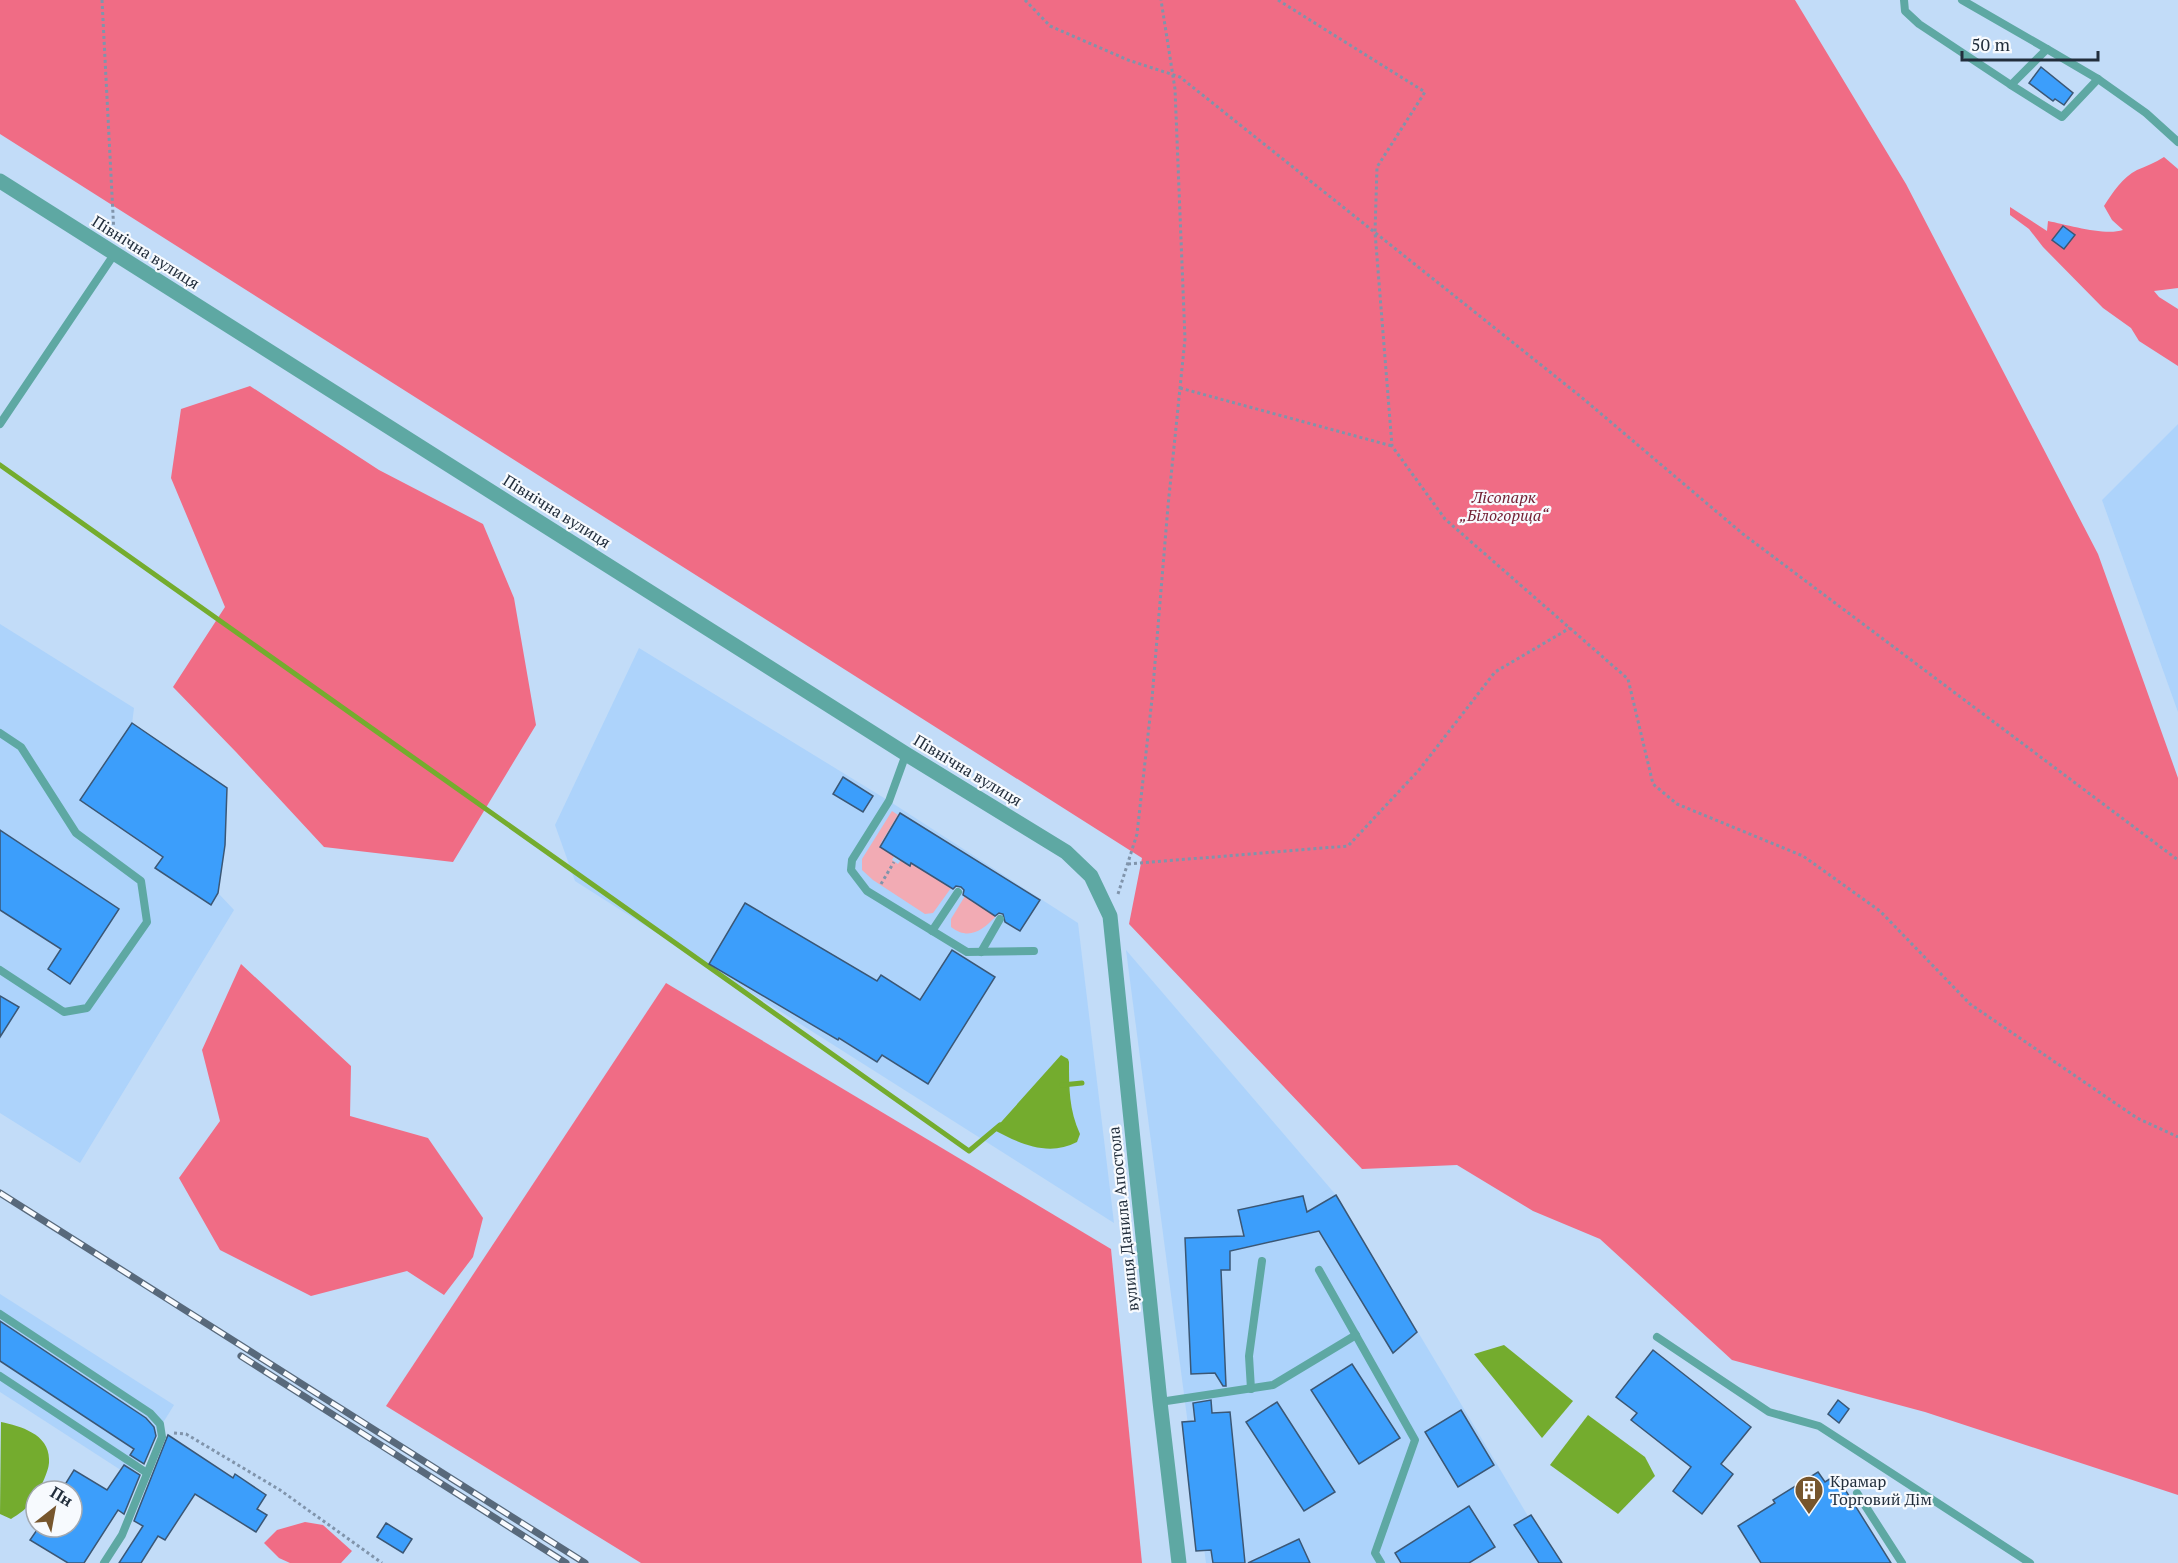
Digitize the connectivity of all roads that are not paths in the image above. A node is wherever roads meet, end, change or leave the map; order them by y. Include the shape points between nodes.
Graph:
1 (1904, 0) edge
2 (1962, 0) edge
3 (2047, 49) junction
4 (2098, 79) junction
5 (2011, 85) junction
6 (2178, 142) edge
7 (0, 181) edge
8 (115, 253) junction
9 (0, 424) edge
10 (0, 733) edge
11 (906, 754) junction
12 (1091, 876) joint
13 (958, 892) dead end
14 (1000, 919) dead end
15 (932, 931) junction
16 (1034, 951) dead end
17 (981, 952) junction
18 (0, 970) edge
19 (1262, 1261) dead end
20 (1319, 1270) dead end
21 (0, 1314) edge
22 (1356, 1335) junction
23 (1657, 1337) dead end
24 (0, 1376) edge
25 (1251, 1389) junction
26 (1160, 1402) junction
27 (147, 1473) junction
28 (1857, 1493) dead end
29 (104, 1563) edge
30 (1179, 1563) edge
31 (1381, 1563) edge
32 (1902, 1563) edge
33 (2030, 1563) edge

1 - 5 lane via 1905,11 1919,24
2 - 3 lane
3 - 4 lane
3 - 5 lane
4 - 5 lane via 2062,117
4 - 6 lane via 2146,112
7 - 8 street, Північна вулиця
8 - 9 lane
8 - 11 street, Північна вулиця
10 - 18 lane via 21,747 76,833 141,881 147,922 87,1008 64,1012
11 - 12 street, Північна вулиця via 1066,852
11 - 15 lane via 889,801 852,860 850,870 874,895
12 - 26 street, вулиця Данила Апостола via 1110,916
13 - 15 lane
14 - 17 lane
15 - 17 lane via 966,952
16 - 17 lane
19 - 25 lane via 1249,1356
20 - 22 lane
21 - 27 lane via 150,1413 160,1424 162,1437
22 - 25 lane via 1273,1385
22 - 31 lane via 1414,1440 1375,1553
23 - 33 lane via 1769,1413 1819,1425
24 - 27 lane
25 - 26 lane
26 - 30 street, вулиця Данила Апостола
27 - 29 lane via 122,1535
28 - 32 lane

